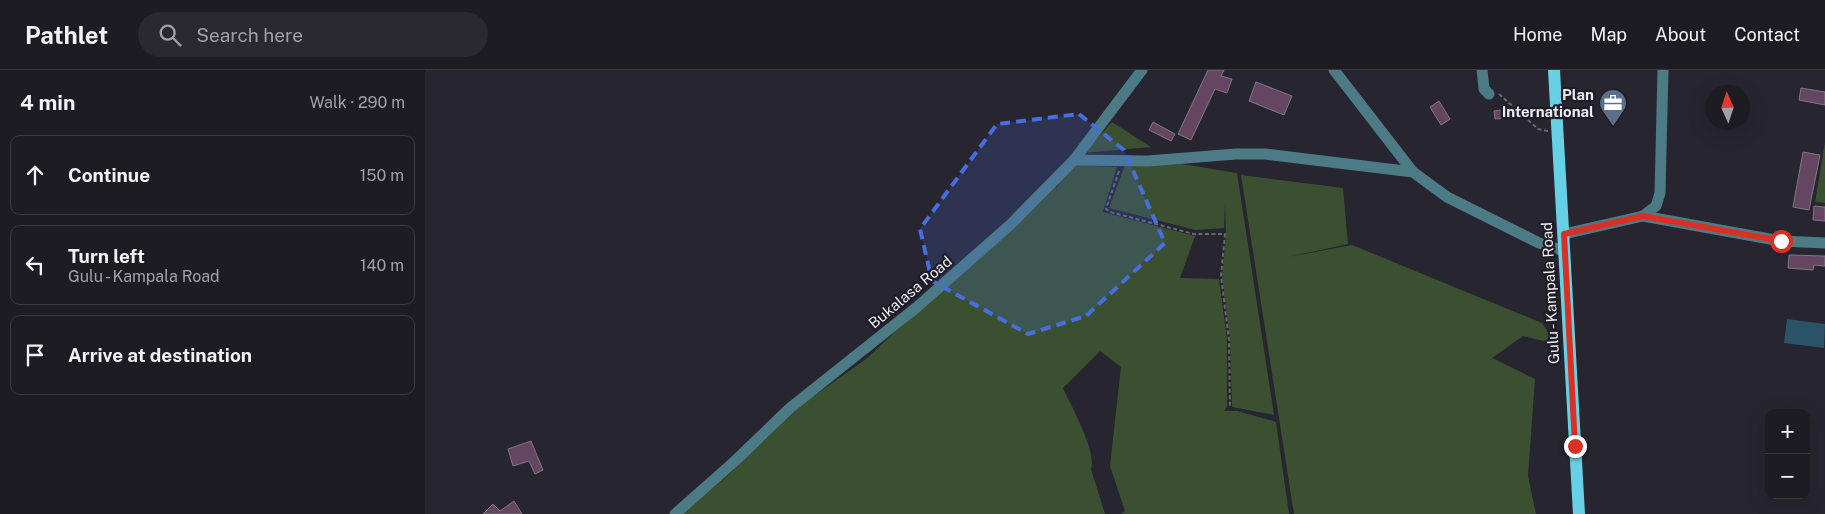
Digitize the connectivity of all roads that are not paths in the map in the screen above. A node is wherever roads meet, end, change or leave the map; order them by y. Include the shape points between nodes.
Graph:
1 (1142, 70) edge
2 (1334, 70) edge
3 (1482, 70) edge
4 (1554, 70) edge
5 (1663, 70) edge
6 (1489, 94) road end
7 (1074, 160) junction
8 (1413, 172) junction
9 (1643, 216) junction
10 (1564, 234) junction
11 (1825, 244) edge
12 (1564, 251) junction
13 (675, 514) edge
14 (1579, 514) edge

1 - 7 street, Bukalasa Road
2 - 8 street
3 - 6 street via 1484,89
4 - 10 main road, Gulu - Kampala Road
5 - 9 street via 1659,193 1656,206
7 - 8 street via 1265,154
7 - 13 street, Bukalasa Road via 1011,224 938,290 790,408
8 - 12 street via 1447,197 1539,243
9 - 10 street
9 - 11 street via 1781,241
10 - 12 main road, Gulu - Kampala Road
12 - 14 main road, Gulu - Kampala Road

